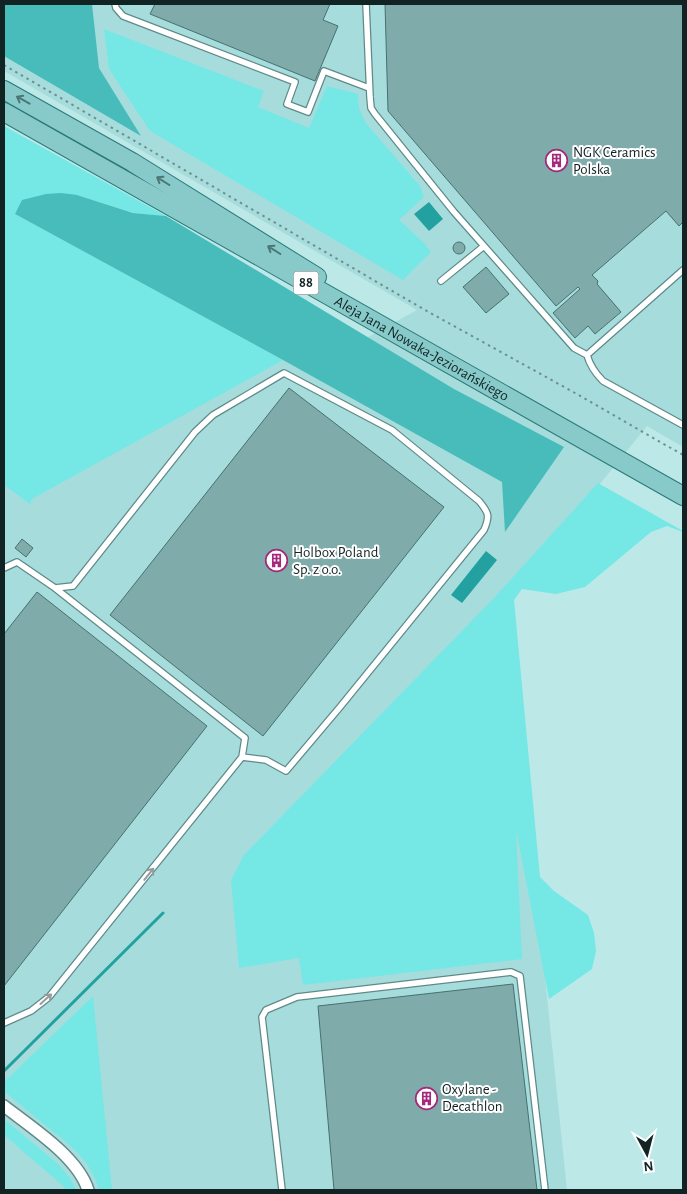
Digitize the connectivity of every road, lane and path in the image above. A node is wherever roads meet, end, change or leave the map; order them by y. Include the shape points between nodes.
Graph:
1 (115, 4) edge
2 (366, 4) edge
3 (4, 65) edge
4 (369, 88) junction
5 (4, 90) edge
6 (4, 112) edge
7 (484, 246) junction
8 (683, 270) edge
9 (441, 281) dead end
10 (401, 336) junction
11 (587, 356) junction
12 (683, 425) edge
13 (683, 455) edge
14 (683, 496) edge
15 (4, 568) edge
16 (55, 588) junction
17 (242, 757) junction
18 (4, 1023) edge
19 (4, 1106) edge
20 (88, 1190) edge
21 (282, 1190) edge
22 (545, 1190) edge

1 - 4 lane via 123,16 295,82 286,104 308,112 324,71
2 - 4 lane
3 - 13 path via 425,310
4 - 7 lane via 371,108 375,114
10 -> 5 main road via 324,281 132,162
6 - 10 main road, Aleja Jana Nowaka-Jeziorańskiego / 88
7 - 9 lane
7 - 11 lane via 574,348
8 - 11 lane
10 - 14 main road, Aleja Jana Nowaka-Jeziorańskiego / 88
11 - 12 lane via 603,381
15 - 16 lane via 17,562
16 - 17 lane via 245,738
16 - 17 lane via 73,586 195,432 213,415 284,373 392,430 479,501 488,518 484,530 286,771 266,760
18 -> 17 lane via 31,1011 49,998
19 - 20 street via 64,1155 80,1172
21 - 22 lane via 262,1017 266,1010 297,997 511,972 520,976

